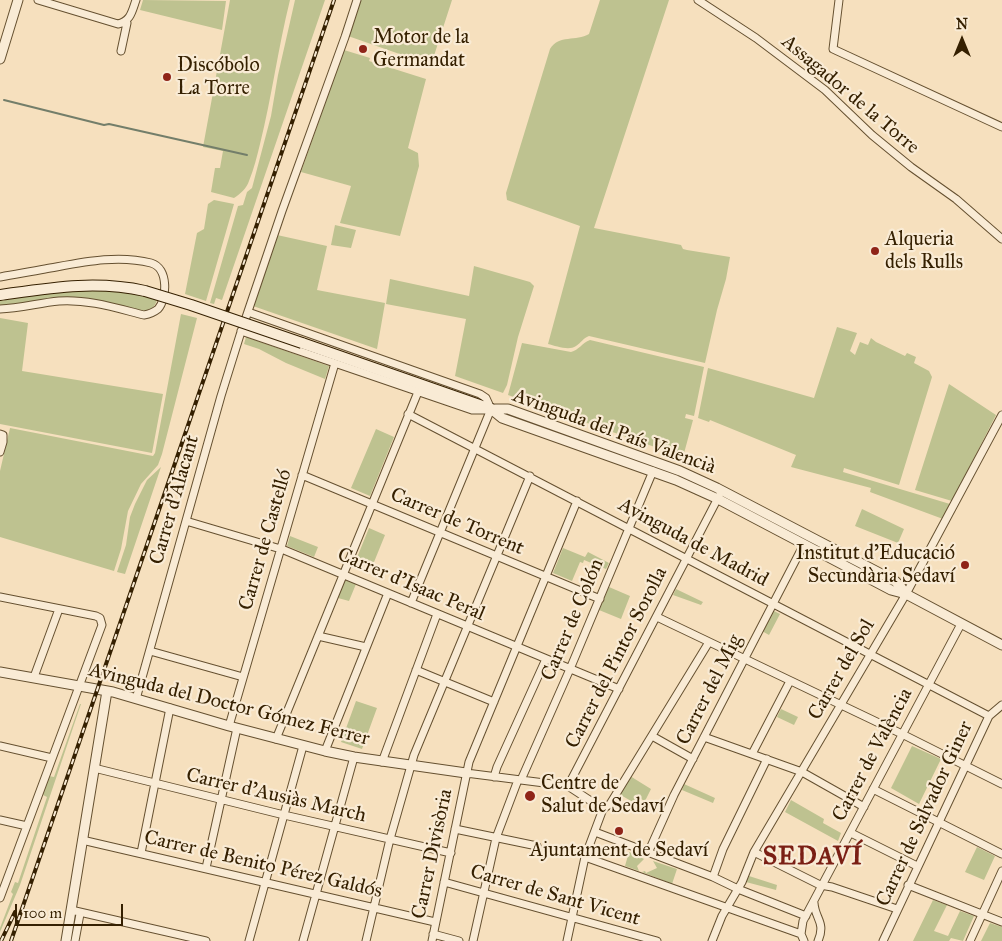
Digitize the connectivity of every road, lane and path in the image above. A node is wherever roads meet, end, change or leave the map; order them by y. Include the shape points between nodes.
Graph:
1 (18, 0) edge
2 (38, 0) edge
3 (136, 0) edge
4 (356, 0) edge
5 (698, 0) edge
6 (839, 0) edge
7 (126, 21) junction
8 (121, 51) dead end
9 (0, 59) edge
10 (1002, 127) edge
11 (1002, 239) edge
12 (0, 278) edge
13 (0, 295) edge
14 (0, 309) edge
15 (248, 312) junction
16 (241, 331) junction
17 (335, 363) junction
18 (418, 392) junction
19 (490, 409) junction
20 (408, 414) junction
21 (1002, 417) edge
22 (2, 438) edge
23 (475, 448) junction
24 (0, 452) edge
25 (663, 465) junction
26 (653, 471) junction
27 (302, 475) junction
28 (530, 476) junction
29 (720, 495) junction
30 (578, 501) junction
31 (372, 503) junction
32 (186, 521) junction
33 (629, 528) junction
34 (440, 532) junction
35 (804, 544) junction
36 (280, 548) junction
37 (497, 556) junction
38 (686, 558) junction
39 (343, 574) junction
40 (547, 577) junction
41 (388, 593) junction
42 (906, 594) junction
43 (0, 597) edge
44 (600, 599) junction
45 (411, 603) junction
46 (772, 603) junction
47 (60, 609) junction
48 (437, 614) junction
49 (657, 617) junction
50 (961, 624) junction
51 (468, 627) junction
52 (318, 636) junction
53 (709, 642) junction
54 (1002, 645) edge
55 (366, 647) junction
56 (518, 648) junction
57 (150, 651) junction
58 (871, 654) junction
59 (546, 659) junction
60 (744, 659) junction
61 (570, 669) junction
62 (416, 670) junction
63 (0, 672) edge
64 (34, 677) junction
65 (243, 677) junction
66 (790, 681) junction
67 (445, 682) junction
68 (80, 685) junction
69 (929, 685) junction
70 (619, 689) junction
71 (107, 691) junction
72 (136, 699) junction
73 (494, 702) junction
74 (841, 705) junction
75 (1002, 705) edge
76 (170, 708) junction
77 (990, 716) junction
78 (233, 727) junction
79 (902, 734) junction
80 (652, 736) junction
81 (704, 737) junction
82 (276, 739) junction
83 (0, 746) edge
84 (303, 746) junction
85 (325, 751) junction
86 (752, 754) junction
87 (354, 757) junction
88 (52, 758) junction
89 (693, 759) junction
90 (767, 759) junction
91 (382, 762) junction
92 (965, 765) junction
93 (410, 766) junction
94 (94, 768) junction
95 (802, 772) junction
96 (466, 773) junction
97 (494, 777) junction
98 (520, 780) junction
99 (155, 784) junction
100 (1002, 784) edge
101 (568, 786) junction
102 (874, 789) junction
103 (220, 799) junction
104 (864, 807) junction
105 (603, 809) junction
106 (284, 815) junction
107 (0, 820) edge
108 (938, 822) junction
109 (27, 826) junction
110 (334, 827) junction
111 (455, 829) junction
112 (595, 832) junction
113 (851, 832) junction
114 (496, 838) junction
115 (390, 839) junction
116 (82, 840) junction
117 (537, 846) dead end
118 (754, 852) junction
119 (141, 853) junction
120 (451, 853) junction
121 (648, 853) junction
122 (1002, 854) edge
123 (585, 857) junction
124 (917, 866) junction
125 (206, 868) junction
126 (1002, 871) edge
127 (713, 876) junction
128 (265, 882) junction
129 (444, 882) junction
130 (908, 885) junction
131 (823, 886) junction
132 (738, 889) junction
133 (484, 893) junction
134 (1, 895) edge
135 (316, 895) junction
136 (374, 908) junction
137 (726, 908) junction
138 (897, 909) junction
139 (70, 910) junction
140 (82, 913) junction
141 (983, 914) junction
142 (810, 915) junction
143 (572, 917) junction
144 (436, 922) junction
145 (1002, 922) edge
146 (625, 936) edge
147 (802, 937) edge
148 (432, 938) edge
149 (66, 941) edge
150 (75, 941) edge
151 (206, 941) edge
152 (249, 941) edge
153 (303, 941) edge
154 (366, 941) edge
155 (459, 941) edge
156 (473, 941) edge
157 (567, 941) edge
158 (657, 941) edge
159 (712, 941) edge
160 (819, 941) edge
161 (882, 941) edge
162 (970, 941) edge

1 - 9 street
2 - 7 street via 118,24
3 - 7 street
4 - 15 street, Carrer d'Alacant
5 - 11 street, Assagador de la Torre via 826,90 872,135
6 - 10 street via 833,49
7 - 8 street
12 - 14 street via 107,260 152,263 160,269 164,280 160,306 144,315 78,301
13 - 19 main road, bridge via 92,284 145,291
15 - 16 street, Carrer d'Alacant
15 - 19 street, Avinguda del País Valencià via 480,394 486,398
16 - 17 street, Avinguda del País Valencià
16 - 32 street, Carrer d'Alacant
17 - 18 street, Avinguda del País Valencià
17 - 27 street, Carrer de Castelló
18 - 19 street, Avinguda del País Valencià via 472,410
18 - 20 street
19 - 23 street
19 - 25 street, Avinguda del País Valencià via 508,409
19 - 26 street, Avinguda del País Valencià via 502,418
20 - 23 street, Avinguda de Madrid
20 - 31 street
21 - 42 street, Carrer del Sol
22 - 24 street
23 - 28 street, Avinguda de Madrid
23 - 34 street
25 - 26 street
25 - 29 street, Avinguda del País Valencià
26 - 29 street, Avinguda del País Valencià
26 - 33 street, Carrer de Colón
27 - 31 street, Carrer de Torrent
27 - 36 street, Carrer de Castelló
28 - 30 street, Avinguda de Madrid
28 - 37 street
29 - 35 street, Avinguda del País Valencià
29 - 38 street, Carrer del Pintor Sorolla
29 - 42 street, Avinguda del País Valencià via 895,581
30 - 33 street, Avinguda de Madrid
30 - 40 street, Carrer Divisòria
31 - 34 street, Carrer de Torrent
31 - 39 street
32 - 36 street, Carrer d'Isaac Peral
32 - 57 street, Carrer d'Alacant
33 - 38 street, Avinguda de Madrid
33 - 44 street, Carrer de Colón
34 - 37 street, Carrer de Torrent
34 - 45 street
35 - 42 street, Avinguda del País Valencià via 891,590
35 - 46 street, Carrer del Mig
36 - 39 street, Carrer d'Isaac Peral
36 - 65 street, Carrer de Castelló
37 - 40 street, Carrer de Torrent
37 - 51 street
38 - 46 street, Avinguda de Madrid
38 - 49 street, Carrer del Pintor Sorolla
39 - 41 street, Carrer d'Isaac Peral
39 - 52 street
40 - 44 street, Carrer de Torrent
40 - 56 street, Carrer Divisòria
41 - 45 street, Carrer d'Isaac Peral
41 - 55 street
42 - 50 street, Avinguda del País Valencià
42 - 58 street, Carrer del Sol
43 - 47 street
44 - 61 street, Carrer de Colón
45 - 48 street, Carrer d'Isaac Peral
46 - 58 street, Avinguda de Madrid
46 - 60 street, Carrer del Mig
47 - 64 street
47 - 68 street via 96,616 102,625
48 - 51 street, Carrer d'Isaac Peral
48 - 62 street
49 - 53 street
49 - 70 street, Carrer del Pintor Sorolla
50 - 54 street, Avinguda del País Valencià
50 - 69 street, Carrer de València
51 - 56 street, Carrer d'Isaac Peral
51 - 67 street
52 - 55 street
52 - 82 street
53 - 60 street
53 - 80 street
55 - 85 street
56 - 59 street, Carrer d'Isaac Peral
56 - 73 street, Carrer Divisòria
57 - 65 street
57 - 72 street, Carrer d'Alacant
58 - 69 street, Avinguda de Madrid
58 - 74 street, Carrer del Sol
59 - 61 street, Carrer d'Isaac Peral
59 - 97 street
60 - 66 street
60 - 81 street, Carrer del Mig
61 - 70 street, Carrer d'Isaac Peral
61 - 98 street, Carrer de Colón
62 - 67 street
62 - 91 street
63 - 64 street, Avinguda del Doctor Gómez Ferrer
64 - 68 street, Avinguda del Doctor Gómez Ferrer
65 - 78 street, Carrer de Castelló
66 - 74 street
66 - 86 street
67 - 73 street
67 - 93 street
68 - 71 street, Avinguda del Doctor Gómez Ferrer
68 - 88 street
69 - 77 street, Avinguda de Madrid
69 - 79 street, Carrer de València
70 - 101 street, Carrer del Pintor Sorolla
71 - 72 street, Avinguda del Doctor Gómez Ferrer
71 - 94 street
72 - 76 street, Avinguda del Doctor Gómez Ferrer
73 - 96 street, Carrer Divisòria
74 - 79 street
74 - 95 street, Carrer del Sol
75 - 77 street, Carrer de Salvador Giner
76 - 78 street, Avinguda del Doctor Gómez Ferrer
76 - 99 street
77 - 92 street, Carrer de Salvador Giner
78 - 82 street, Avinguda del Doctor Gómez Ferrer
78 - 103 street, Carrer de Castelló
79 - 92 street
79 - 102 street, Carrer de València
80 - 89 street
80 - 105 street via 610,804
81 - 86 street
81 - 89 street, Carrer del Mig
82 - 84 street, Avinguda del Doctor Gómez Ferrer
83 - 88 street
84 - 85 street, Avinguda del Doctor Gómez Ferrer
84 - 106 street
85 - 87 street, Avinguda del Doctor Gómez Ferrer
86 - 90 street
87 - 91 street, Avinguda del Doctor Gómez Ferrer
87 - 110 street
88 - 109 street
89 - 121 street, Carrer del Mig
90 - 95 street
90 - 127 street
91 - 93 street, Avinguda del Doctor Gómez Ferrer
92 - 100 street
92 - 108 street, Carrer de Salvador Giner
93 - 96 street, Avinguda del Doctor Gómez Ferrer
93 - 115 street
94 - 99 street, Carrer d'Ausiàs March
94 - 116 street
95 - 104 street
95 - 118 street, Carrer del Sol
96 - 97 street, Avinguda del Doctor Gómez Ferrer
96 - 111 street, Carrer Divisòria
97 - 98 street, Avinguda del Doctor Gómez Ferrer
98 - 101 street, Avinguda del Doctor Gómez Ferrer
98 - 114 street, Carrer de Colón
99 - 103 street, Carrer d'Ausiàs March
99 - 119 street
101 - 105 street
102 - 104 street, Carrer de València
102 - 108 street
103 - 106 street, Carrer d'Ausiàs March
103 - 125 street, Carrer de Castelló
104 - 113 street, Carrer de València
105 - 112 street
106 - 110 street, Carrer d'Ausiàs March
106 - 128 street
107 - 109 street
108 - 122 street
108 - 124 street, Carrer de Salvador Giner
109 - 134 street
110 - 115 street, Carrer d'Ausiàs March
110 - 135 street
111 - 114 street
111 - 120 street, Carrer Divisòria
112 - 121 street
112 - 123 street
113 - 124 street
113 - 131 street, Carrer de València
114 - 117 street
114 - 133 street, Carrer de Colón
115 - 120 street, Carrer d'Ausiàs March
115 - 136 street
116 - 119 street, Carrer de Benito Pérez Galdós
116 - 139 street
118 - 131 street
118 - 132 street, Carrer del Sol
119 - 125 street, Carrer de Benito Pérez Galdós
120 - 129 street, Carrer Divisòria
121 - 127 street
123 - 137 street
123 - 143 street
124 - 130 street, Carrer de Salvador Giner
125 - 128 street, Carrer de Benito Pérez Galdós
126 - 141 street
127 - 132 street
128 - 135 street, Carrer de Benito Pérez Galdós
128 - 152 street
129 - 133 street, Carrer de Sant Vicent
129 - 144 street, Carrer Divisòria
130 - 138 street, Carrer de Salvador Giner
130 - 141 street
131 - 138 street
131 - 142 street, Carrer de València
132 - 137 street, Carrer del Sol
132 - 142 street
133 - 143 street, Carrer de Sant Vicent
133 - 156 street, Carrer de Colón
135 - 136 street, Carrer de Benito Pérez Galdós
135 - 153 street
136 - 144 street, Carrer de Benito Pérez Galdós
136 - 154 street
137 - 147 street
137 - 159 street, Carrer del Sol
138 - 161 street, Carrer de Salvador Giner
139 - 140 street
139 - 149 street
140 - 150 street via 78,918
140 - 151 street
141 - 145 street
141 - 162 street
142 - 147 street via 803,921
142 - 160 street, Carrer de València via 820,921
143 - 146 street, Carrer de Sant Vicent
143 - 157 street
144 - 148 street, Carrer Divisòria
146 - 158 street, Carrer de Sant Vicent
148 - 155 street

